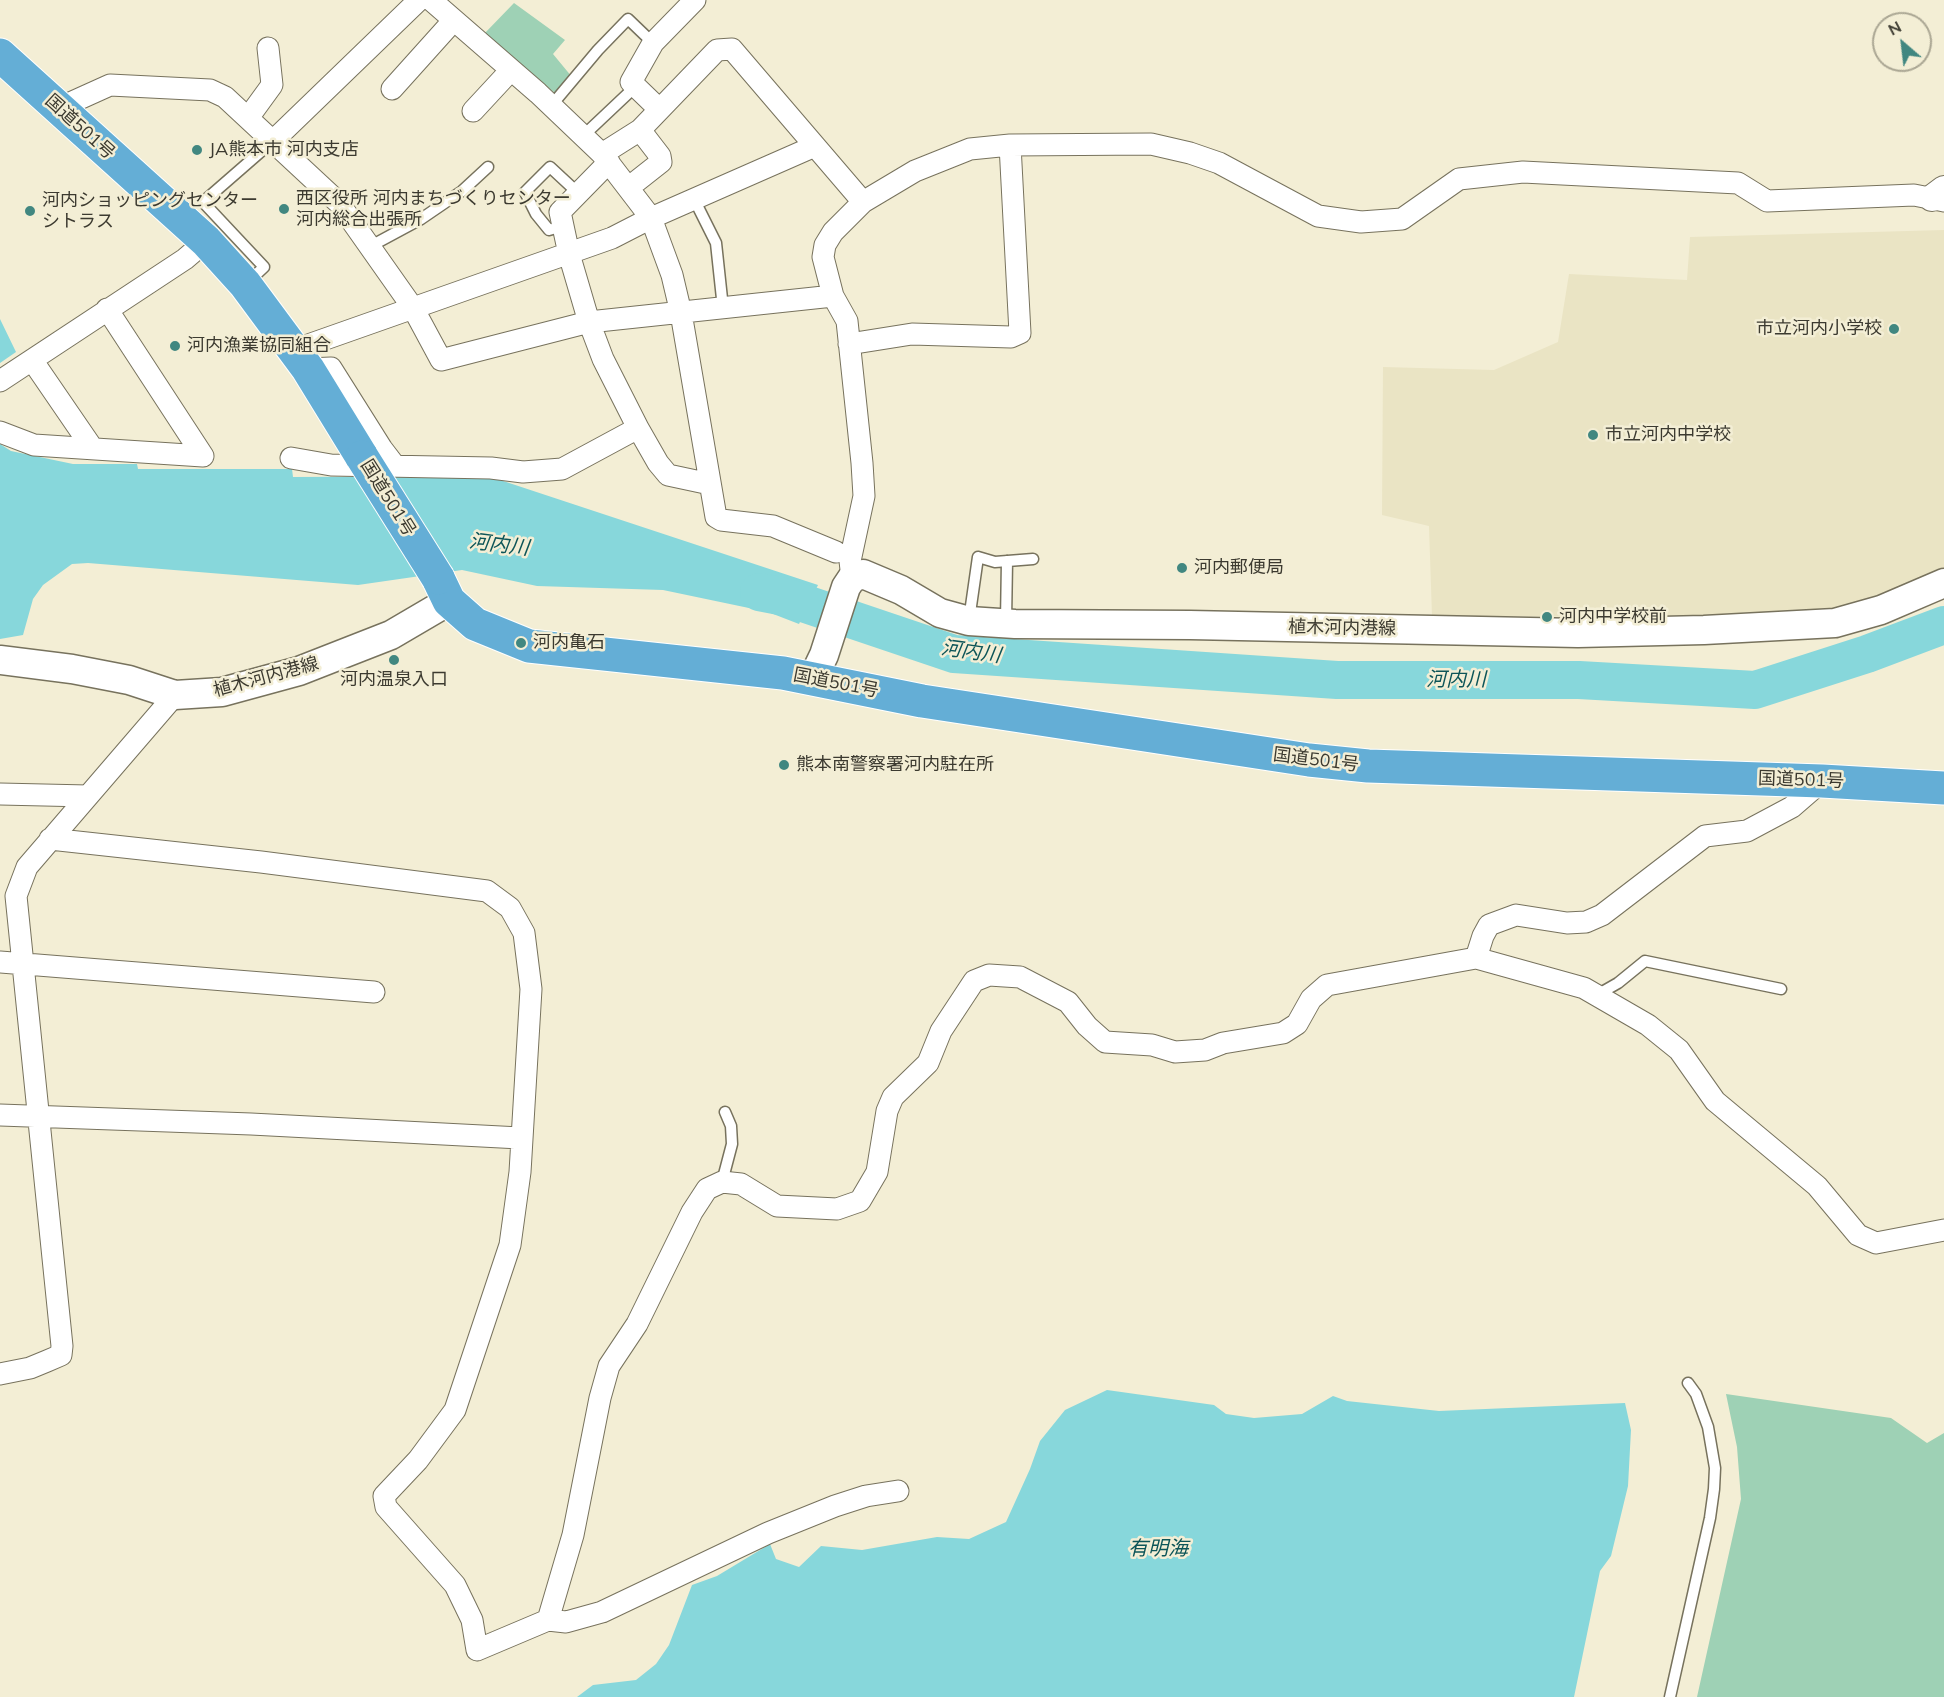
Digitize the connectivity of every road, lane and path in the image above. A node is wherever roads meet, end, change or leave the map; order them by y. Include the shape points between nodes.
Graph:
1 (419, 0) edge
2 (694, 0) edge
3 (444, 8) edge
4 (653, 43) junction
5 (268, 48) dead end
6 (0, 55) edge
7 (511, 70) junction
8 (636, 86) junction
9 (392, 90) dead end
10 (551, 106) junction
11 (59, 108) junction
12 (659, 109) junction
13 (473, 111) dead end
14 (248, 118) junction
15 (640, 130) junction
16 (583, 136) junction
17 (273, 141) junction
18 (1010, 145) junction
19 (815, 146) junction
20 (605, 158) junction
21 (488, 167) dead end
22 (628, 188) junction
23 (578, 193) junction
24 (1940, 196) edge
25 (694, 199) junction
26 (863, 202) junction
27 (651, 218) junction
28 (563, 226) junction
29 (206, 241) junction
30 (369, 247) junction
31 (569, 254) junction
32 (245, 284) junction
33 (833, 296) junction
34 (413, 308) junction
35 (723, 308) junction
36 (107, 309) junction
37 (681, 313) junction
38 (589, 322) junction
39 (849, 344) junction
40 (32, 360) junction
41 (301, 360) junction
42 (0, 381) edge
43 (638, 428) junction
44 (0, 432) edge
45 (93, 449) junction
46 (291, 458) dead end
47 (395, 466) junction
48 (710, 484) junction
49 (836, 552) dead end
50 (1033, 560) dead end
51 (1007, 561) junction
52 (849, 583) junction
53 (1944, 583) edge
54 (444, 589) junction
55 (969, 621) junction
56 (1006, 623) junction
57 (0, 660) edge
58 (818, 667) junction
59 (175, 695) junction
60 (1822, 780) junction
61 (1944, 788) edge
62 (0, 794) edge
63 (88, 796) junction
64 (50, 839) junction
65 (1476, 958) junction
66 (0, 962) edge
67 (23, 963) junction
68 (1780, 989) dead end
69 (374, 992) dead end
70 (1596, 995) junction
71 (725, 1112) dead end
72 (0, 1115) edge
73 (39, 1116) junction
74 (520, 1138) junction
75 (722, 1182) junction
76 (1944, 1230) edge
77 (0, 1374) edge
78 (1688, 1383) dead end
79 (898, 1491) dead end
80 (548, 1620) junction
81 (1670, 1697) edge

1 - 17 street
2 - 4 street
3 - 7 street
3 - 9 street
4 - 8 street via 631,82
4 - 10 lane via 628,19
5 - 14 street via 272,85
6 - 11 highway, 国道501号
7 - 10 street
7 - 13 street
8 - 12 street
8 - 16 lane
10 - 16 street
11 - 14 street via 110,86 210,90 225,97
11 - 29 highway, 国道501号
12 - 15 street
12 - 19 street via 717,50 732,50
14 - 17 street
15 - 20 street
15 - 22 street via 661,162
16 - 20 street
17 - 30 street via 339,203
17 - 32 lane via 203,202 264,267
18 - 24 street via 1151,144 1219,163 1318,216 1361,222 1402,219 1459,179 1523,172 1738,183 1767,201
18 - 26 street via 970,150 915,171
18 - 39 street via 1020,333 1011,337 912,334
19 - 25 street
19 - 26 street
20 - 22 street
20 - 23 street
21 - 30 lane via 421,219
22 - 27 street
23 - 28 street via 560,212
23 - 28 lane via 550,167 525,192 549,230
25 - 27 street
25 - 35 lane via 716,243
26 - 33 street via 825,245
27 - 31 street
27 - 37 street
28 - 31 street
29 - 32 highway, 国道501号
29 - 36 street
30 - 34 street
31 - 34 street
31 - 38 street
32 - 41 highway, 国道501号
33 - 35 street
33 - 39 street via 847,321
34 - 38 street via 441,360
34 - 41 street
35 - 37 street
36 - 40 street
36 - 45 street via 203,456
37 - 38 street
37 - 48 street
38 - 43 street
39 - 52 street via 864,496
40 - 42 street
40 - 45 street
41 - 47 street via 331,368
41 - 54 highway, 国道501号, bridge
43 - 47 street via 562,468 523,472
43 - 48 street via 668,475
44 - 45 street via 34,445
46 - 47 street via 331,465
48 - 49 street via 716,517 721,520 773,526
50 - 51 lane
51 - 55 lane via 978,557
51 - 56 lane
52 - 55 main road, 植木河内港線 via 863,574 940,613
52 - 58 main road
53 - 56 main road, 植木河内港線 via 1881,610 1835,623 1704,630 1578,633
54 - 58 highway, 国道501号 via 475,624 529,646 783,673
54 - 59 main road, 植木河内港線 via 391,635 299,671 222,692
55 - 56 main road, 植木河内港線
57 - 59 main road, 植木河内港線 via 129,680
58 - 60 highway, 国道501号 via 922,701 1309,760 1404,767
59 - 63 street
60 - 61 highway, 国道501号
60 - 65 street via 1792,807 1747,831 1705,836 1602,915 1586,922 1516,915 1489,925
62 - 63 street
63 - 64 street
64 - 67 street via 27,867 16,896
64 - 74 street via 487,891 510,908 524,933 531,989
65 - 70 street via 1584,988
65 - 75 street via 1327,985 1311,999 1297,1024 1283,1033 1223,1043 1205,1050 1175,1052 1152,1045 1105,1042 1068,1002 1020,977 989,975 974,981 940,1031 928,1063 893,1097 877,1172 860,1201 837,1209 777,1206 741,1184
66 - 67 street
67 - 69 street
67 - 73 street
68 - 70 lane via 1645,961
70 - 76 street via 1648,1025 1679,1050 1715,1101 1817,1186 1858,1235 1876,1243
71 - 75 lane via 732,1144
72 - 73 street
73 - 74 street
73 - 77 street via 61,1355 30,1368
74 - 80 street via 520,1172 510,1245 455,1410 418,1460 384,1496 386,1507 455,1586 472,1620 477,1650
75 - 80 street via 707,1189 692,1212 637,1324 609,1365 573,1535
78 - 81 lane via 1708,1427 1715,1467 1714,1489
79 - 80 street via 835,1506 768,1533 602,1612 566,1622

